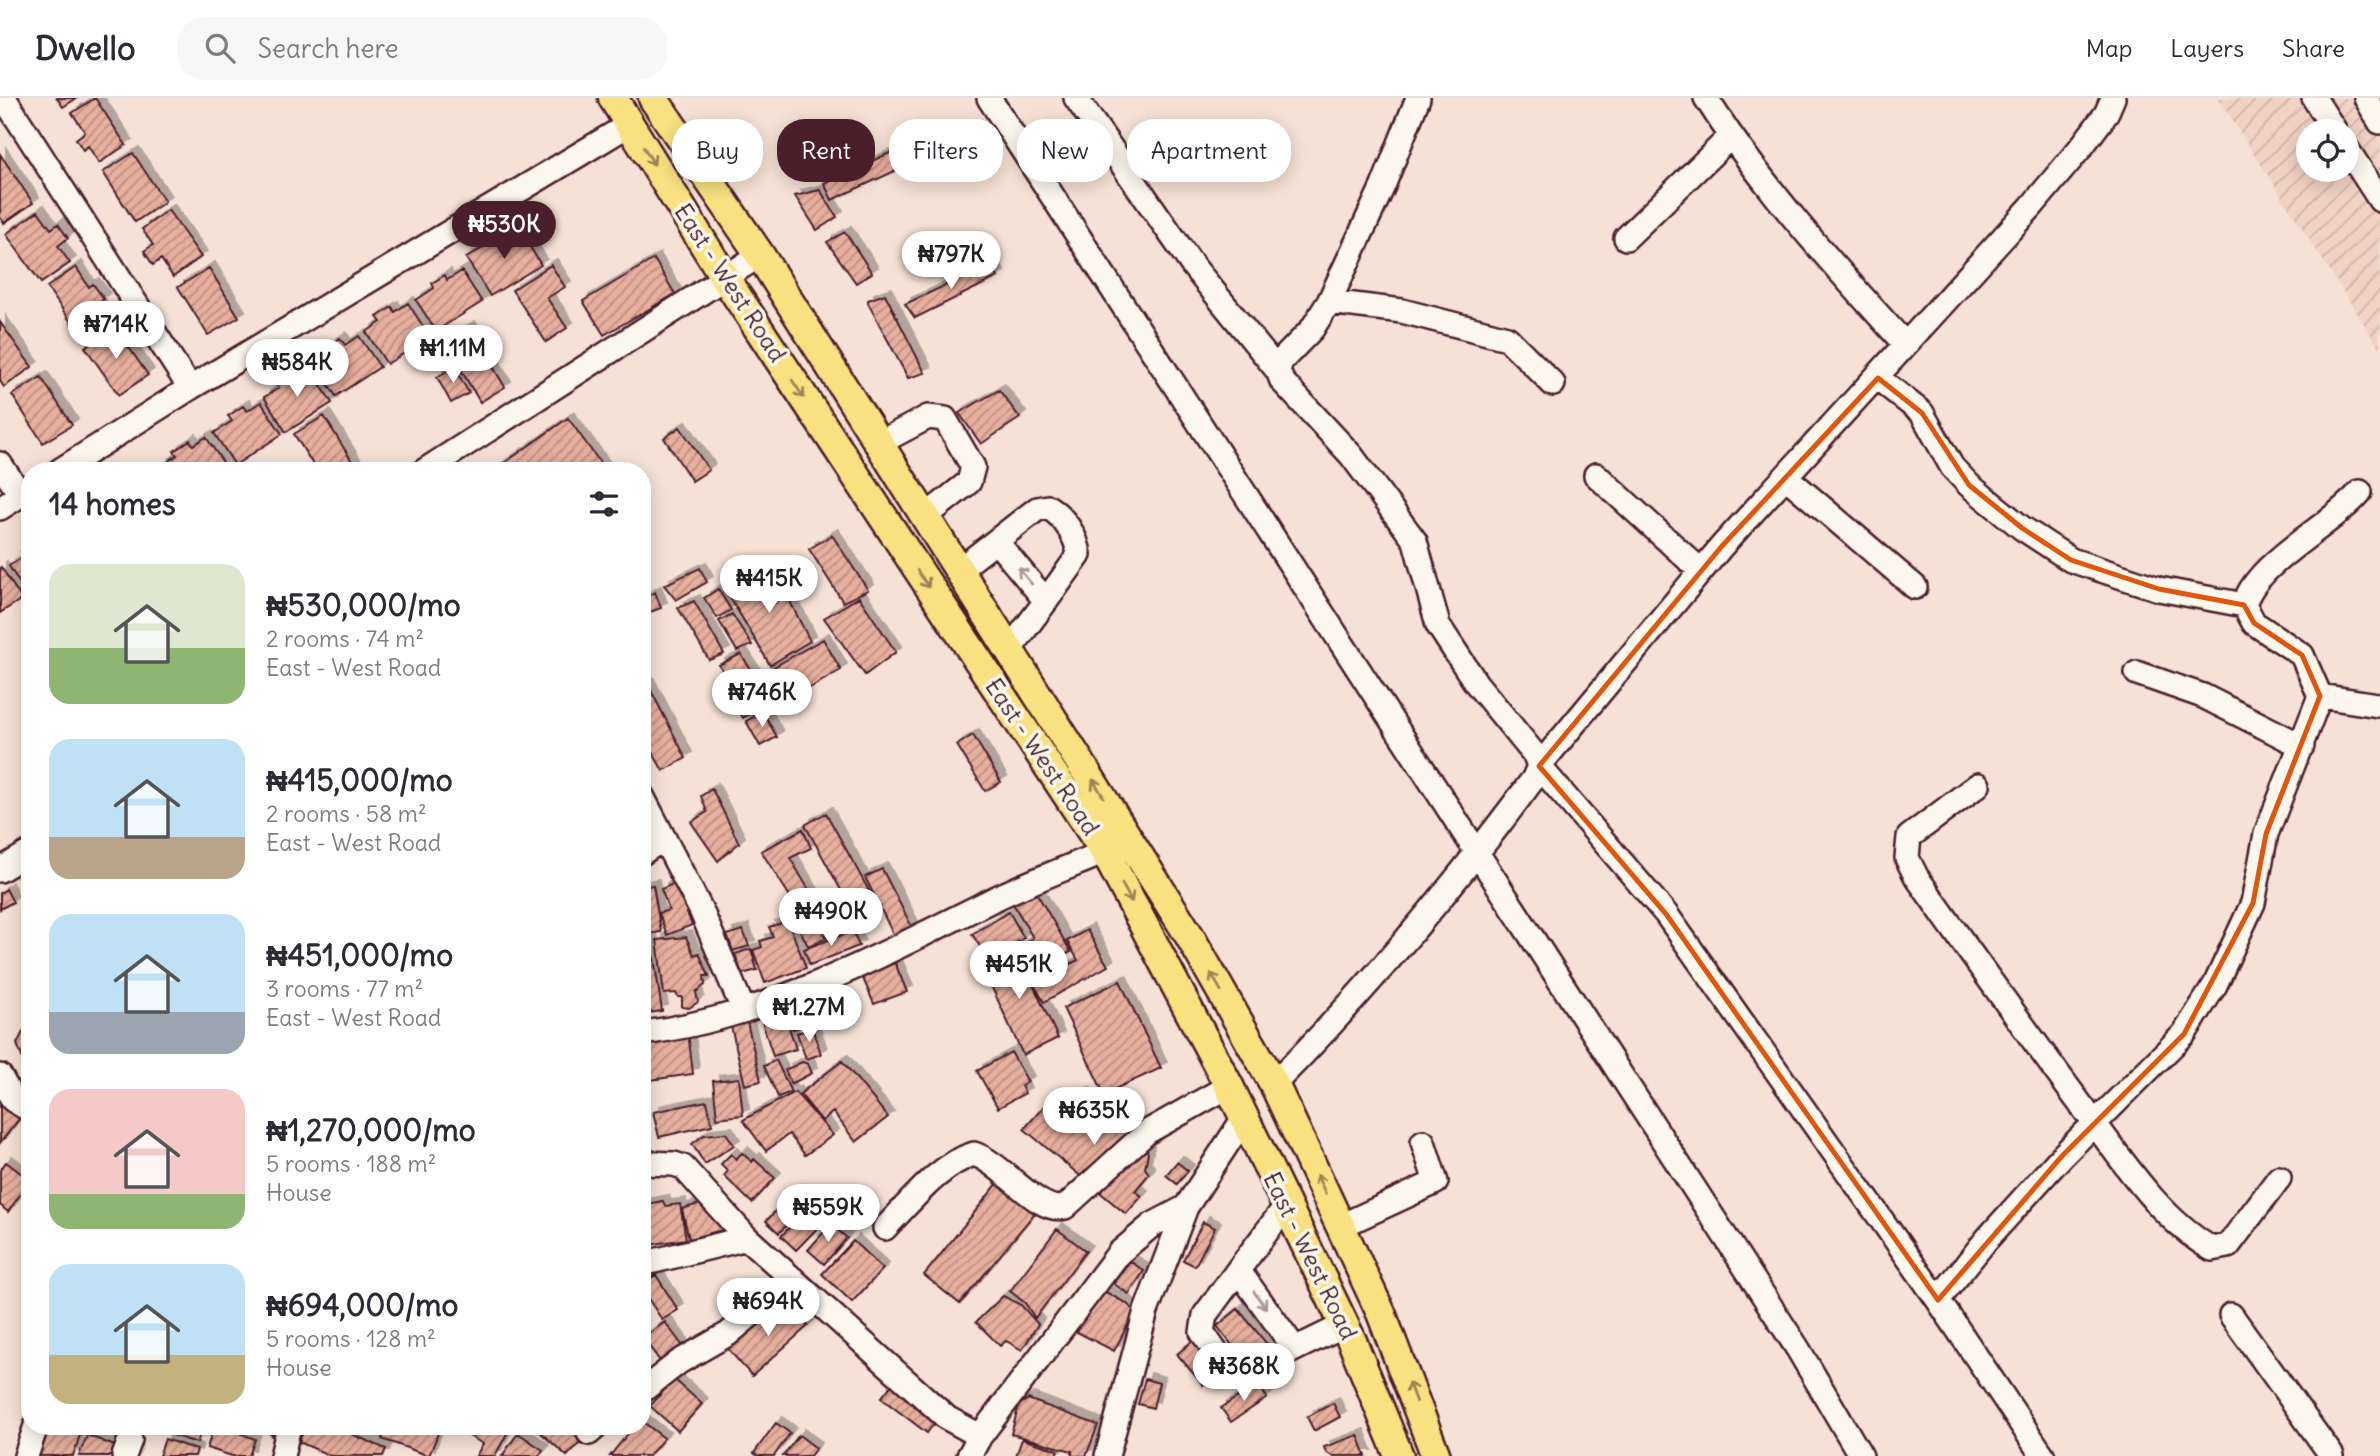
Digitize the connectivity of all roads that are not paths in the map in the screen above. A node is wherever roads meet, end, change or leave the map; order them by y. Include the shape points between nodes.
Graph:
1 (5, 98) edge
2 (613, 98) edge
3 (653, 98) edge
4 (989, 98) edge
5 (1076, 98) edge
6 (1418, 98) edge
7 (1706, 98) edge
8 (2113, 98) edge
9 (2314, 98) edge
10 (2366, 98) edge
11 (2327, 119) edge
12 (2380, 122) edge
13 (630, 124) junction
14 (1730, 137) junction
15 (2359, 168) edge
16 (2380, 200) edge
17 (1626, 238) dead end
18 (760, 255) junction
19 (725, 278) junction
20 (1329, 302) junction
21 (1904, 343) junction
22 (1278, 370) junction
23 (1878, 378) junction
24 (1553, 383) dead end
25 (190, 388) junction
26 (879, 443) junction
27 (73, 462) edge
28 (438, 462) edge
29 (0, 464) edge
30 (1596, 474) dead end
31 (1786, 477) junction
32 (21, 488) edge
33 (2360, 492) dead end
34 (21, 495) edge
35 (0, 508) edge
36 (926, 516) junction
37 (996, 541) junction
38 (960, 569) junction
39 (1701, 571) junction
40 (1915, 587) dead end
41 (1046, 601) junction
42 (2244, 605) junction
43 (1010, 649) junction
44 (2137, 673) dead end
45 (2320, 696) junction
46 (2378, 705) dead end
47 (2302, 746) junction
48 (1539, 766) junction
49 (1978, 785) dead end
50 (651, 814) edge
51 (663, 839) junction
52 (651, 847) edge
53 (1105, 852) junction
54 (1479, 853) junction
55 (21, 857) edge
56 (0, 870) edge
57 (743, 1009) junction
58 (651, 1032) edge
59 (0, 1076) edge
60 (1274, 1084) junction
61 (1229, 1086) junction
62 (21, 1105) edge
63 (1244, 1118) junction
64 (2094, 1122) junction
65 (1423, 1142) dead end
66 (651, 1163) edge
67 (2279, 1178) dead end
68 (1286, 1206) junction
69 (1186, 1207) junction
70 (1341, 1226) junction
71 (884, 1228) dead end
72 (747, 1238) junction
73 (651, 1263) edge
74 (1238, 1270) junction
75 (793, 1279) junction
76 (1938, 1300) junction
77 (2231, 1315) dead end
78 (1344, 1325) junction
79 (1295, 1349) junction
80 (651, 1384) edge
81 (33, 1435) edge
82 (287, 1435) edge
83 (974, 1446) edge
84 (26, 1456) edge
85 (282, 1456) edge
86 (1107, 1456) edge
87 (1399, 1456) edge
88 (1436, 1456) edge
89 (1861, 1456) edge
90 (2043, 1456) edge
91 (2332, 1456) edge

1 - 25 street
2 - 13 main road, East - West Road
3 - 18 main road, East - West Road
4 - 54 street
5 - 22 street via 1193,266
6 - 20 street
7 - 14 street
8 - 21 street via 2082,146 2031,207
9 - 11 street
10 - 12 street
13 -> 19 main road, East - West Road
13 - 25 street
14 - 17 street
14 - 21 street
15 - 16 street
18 - 19 street
18 - 26 main road, East - West Road
19 - 28 street
19 -> 53 main road, East - West Road
20 - 22 street
20 - 24 street via 1402,311 1507,338
21 - 23 street
22 - 48 street via 1283,382 1351,455 1415,541 1438,625
23 - 31 street
23 - 42 street via 1922,413 1952,467 1969,485 2071,560 2160,589
25 - 27 street
26 - 36 main road, East - West Road
26 - 36 street via 928,417 945,419 973,467 973,475
29 - 32 street
30 - 39 street
31 - 39 street
31 - 40 street
33 - 42 street via 2259,578 2248,590
34 - 35 street
36 - 38 main road, East - West Road
37 - 38 street
41 -> 37 street
37 - 41 street via 1037,509 1048,507 1059,513 1079,555
38 - 43 main road, East - West Road
39 - 48 street
41 - 43 street
42 - 45 street via 2254,623 2302,655
60 -> 43 main road, East - West Road via 1131,840
44 - 47 street via 2203,696
45 - 46 street
45 - 47 street
47 - 64 street via 2266,834 2253,903 2215,985 2184,1034
48 - 54 street
48 - 76 street via 1666,914
49 - 64 street via 1909,838 1907,858 2002,999
50 - 51 street
51 - 52 street
51 - 57 street via 701,910
53 - 57 street via 995,898 834,978
53 -> 61 main road, East - West Road
54 - 60 street via 1337,1020
54 - 89 street via 1798,1349
55 - 56 street
57 - 58 street via 687,1028
59 - 62 street via 13,1100
70 -> 60 main road, East - West Road
61 - 63 main road, East - West Road
61 - 71 street via 1147,1132 1065,1207 1047,1207 974,1154 934,1180
63 - 68 main road, East - West Road
63 - 69 street
64 - 67 street via 2118,1157 2176,1221 2212,1249 2228,1246
64 - 76 street
65 - 70 street via 1436,1182
66 - 72 street via 683,1167
68 - 74 street
68 - 78 main road, East - West Road
69 - 83 street via 1152,1225 1119,1253
69 - 86 street via 1146,1311
88 -> 70 main road, East - West Road via 1381,1313
72 - 73 street
72 - 75 street
74 -> 79 street
74 - 79 street via 1205,1315 1202,1332 1239,1373
75 - 80 street via 728,1334
75 - 83 street
76 - 90 street
77 - 91 street
78 - 79 street
78 - 87 main road, East - West Road
81 - 84 street
82 - 85 street

